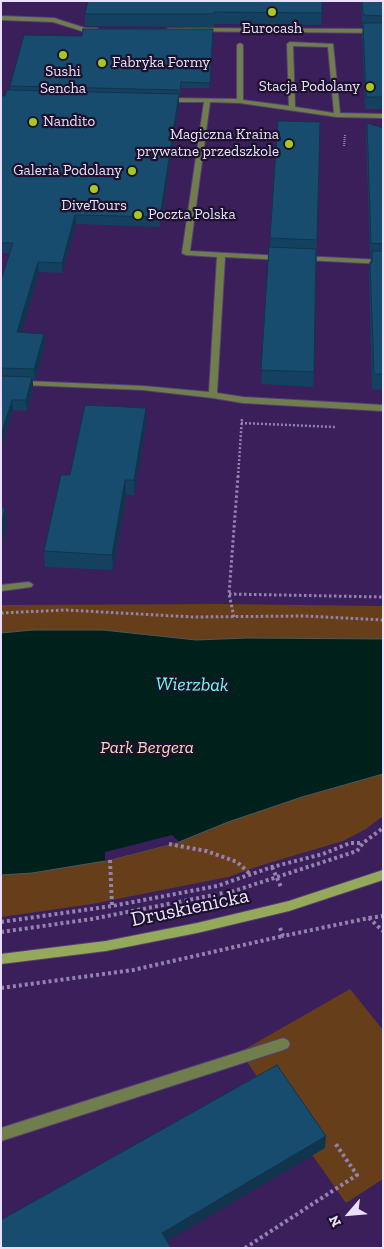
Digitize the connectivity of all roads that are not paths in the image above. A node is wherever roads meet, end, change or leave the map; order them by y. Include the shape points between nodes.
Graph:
1 (1, 18) edge
2 (102, 30) edge
3 (159, 30) edge
4 (383, 31) edge
5 (240, 45) dead end
6 (158, 99) edge
7 (207, 101) junction
8 (240, 101) junction
9 (292, 108) junction
10 (337, 115) junction
11 (383, 116) edge
12 (221, 255) junction
13 (286, 258) edge
14 (296, 258) edge
15 (383, 262) edge
16 (1, 382) edge
17 (213, 395) junction
18 (383, 408) edge
19 (28, 585) dead end
20 (1, 588) edge
21 (383, 875) edge
22 (1, 960) edge
23 (283, 1044) dead end
24 (1, 1135) edge

1 - 2 lane via 54,20 85,30
3 - 4 lane
5 - 8 lane
6 - 7 lane
7 - 8 lane
7 - 12 lane via 186,253
8 - 9 lane
9 - 10 lane
9 - 10 lane via 290,44 332,44
10 - 11 lane
12 - 13 lane
12 - 17 lane
14 - 15 lane
16 - 17 lane via 143,388
17 - 18 lane via 243,400
19 - 20 lane
21 - 22 street, Druskienicka via 289,906 197,928 106,946
23 - 24 lane

